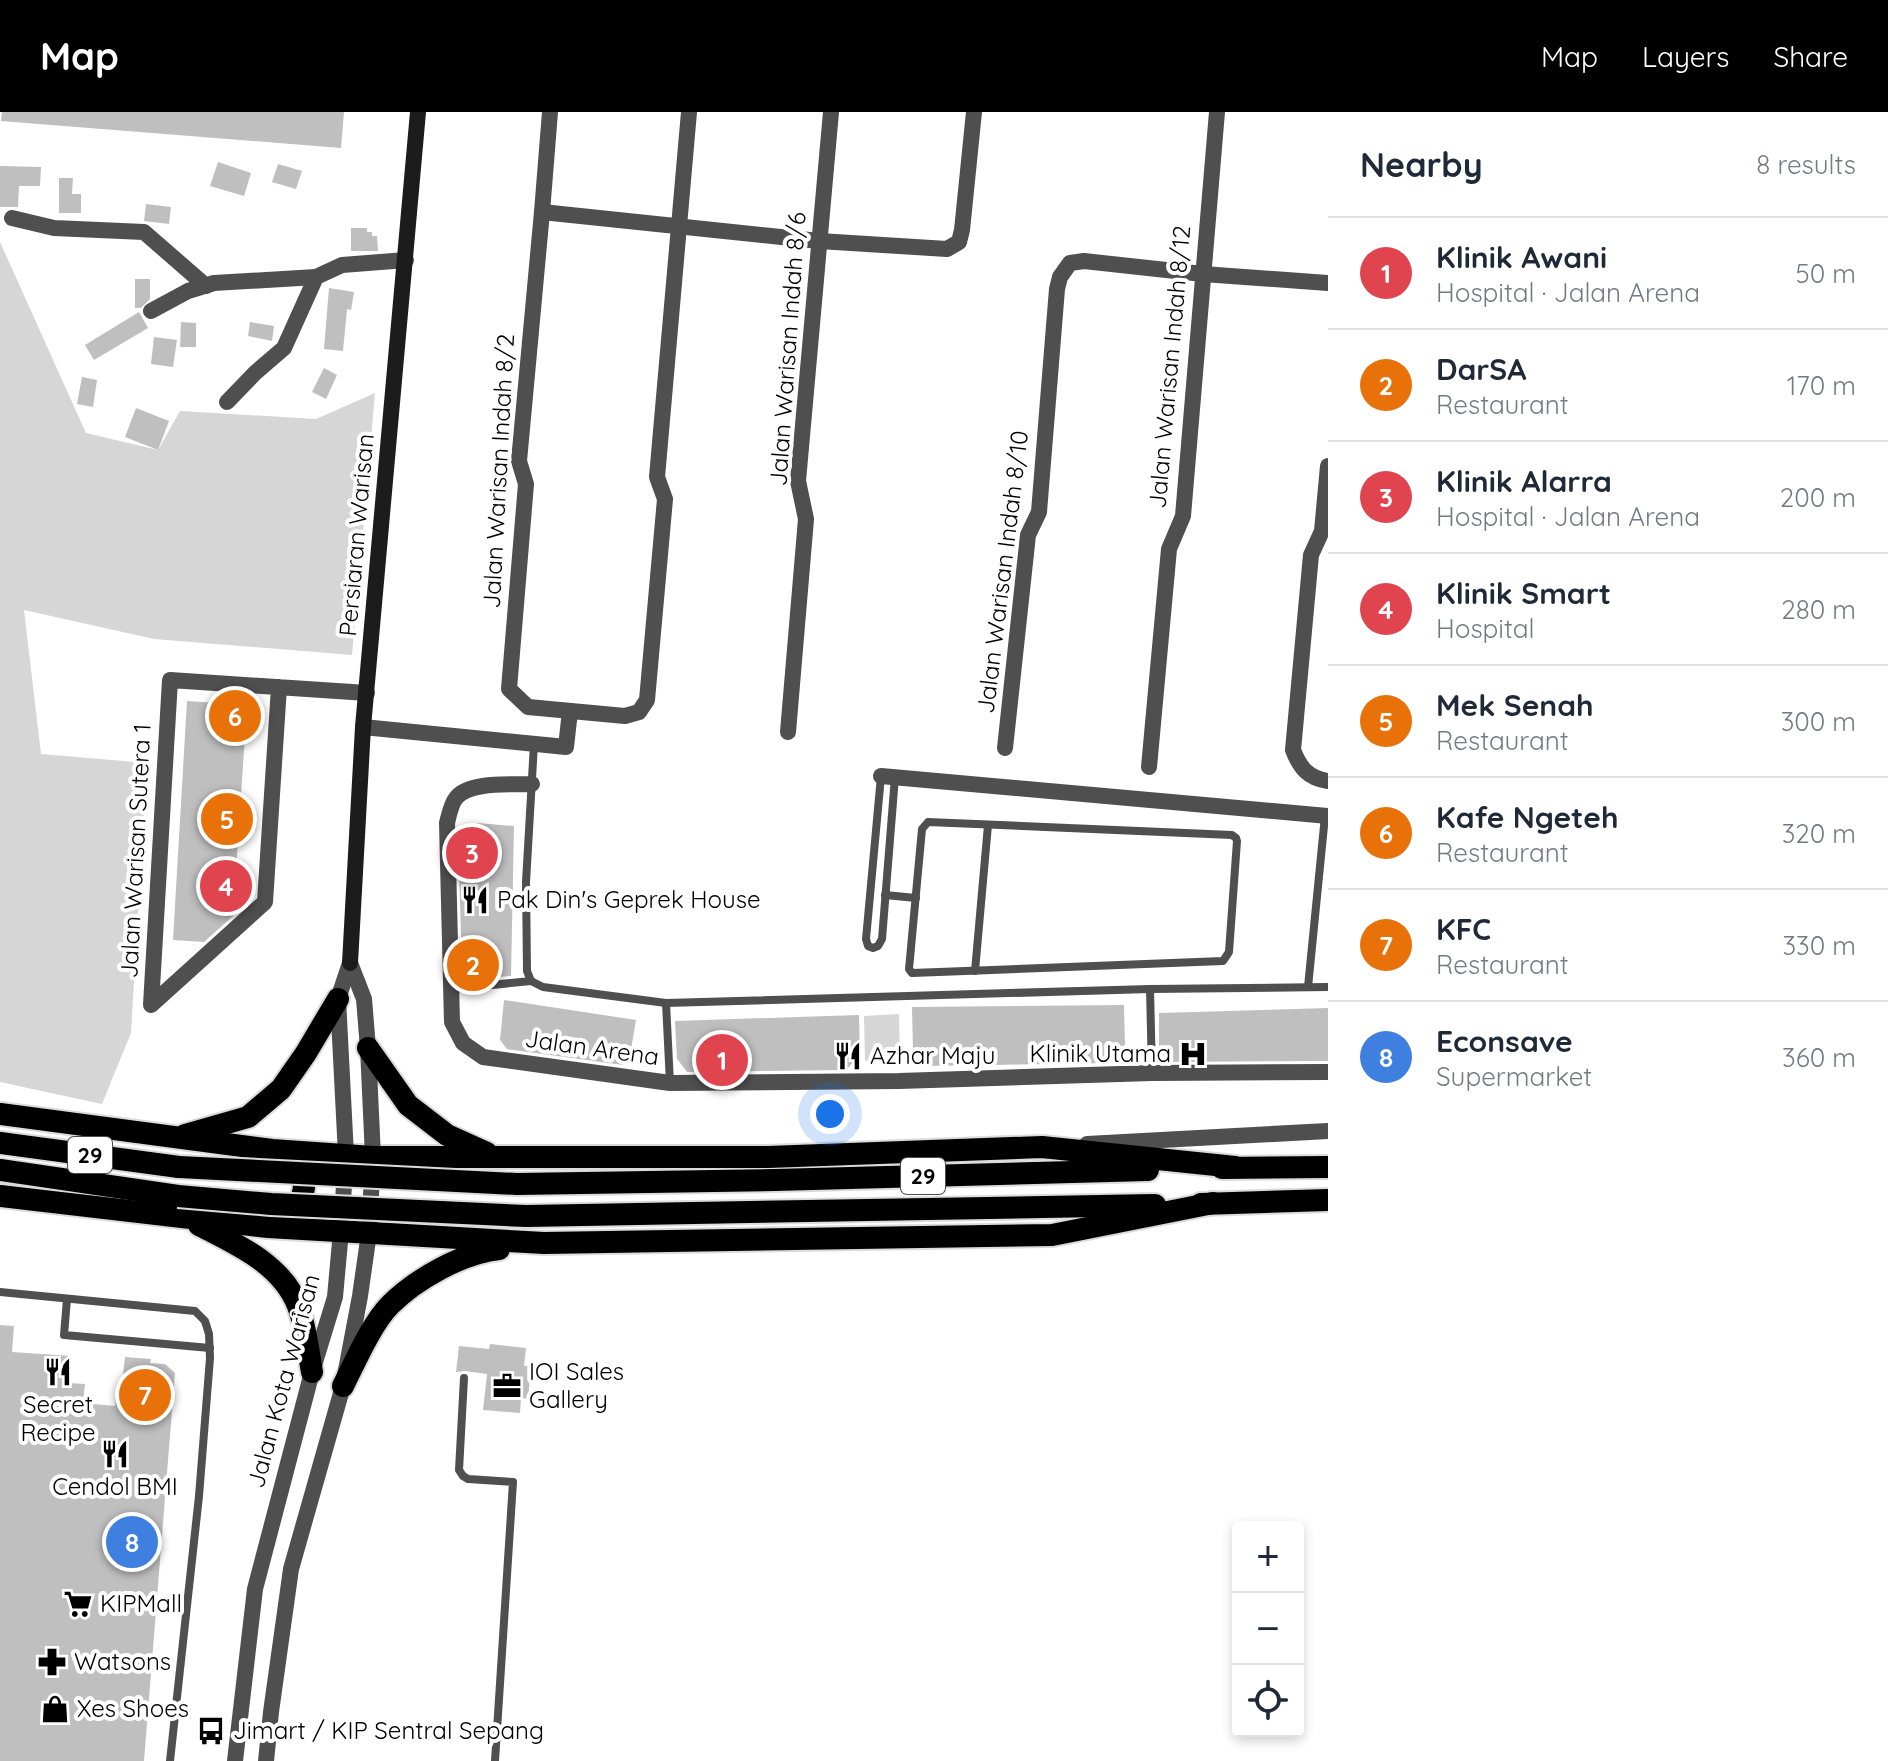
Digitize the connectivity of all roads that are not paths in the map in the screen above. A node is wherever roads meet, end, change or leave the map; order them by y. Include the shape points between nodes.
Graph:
1 (418, 112) edge
2 (550, 112) edge
3 (689, 112) edge
4 (831, 112) edge
5 (974, 112) edge
6 (1217, 112) edge
7 (542, 212) junction
8 (12, 218) dead end
9 (678, 225) junction
10 (819, 241) junction
11 (406, 260) junction
12 (1203, 274) junction
13 (316, 277) junction
14 (1328, 283) edge
15 (206, 286) junction
16 (151, 311) dead end
17 (227, 402) dead end
18 (1328, 466) edge
19 (279, 687) junction
20 (367, 693) junction
21 (570, 711) junction
22 (363, 727) junction
23 (788, 732) dead end
24 (534, 743) junction
25 (1005, 748) dead end
26 (1149, 767) dead end
27 (888, 776) junction
28 (1328, 781) edge
29 (532, 784) junction
30 (1326, 816) edge
31 (988, 825) junction
32 (885, 895) junction
33 (916, 898) junction
34 (350, 963) junction
35 (975, 971) junction
36 (531, 981) junction
37 (1308, 987) junction
38 (1328, 987) edge
39 (451, 989) junction
40 (1150, 989) junction
41 (338, 999) junction
42 (666, 1003) junction
43 (368, 1048) junction
44 (1328, 1072) edge
45 (1152, 1073) junction
46 (670, 1083) junction
47 (0, 1114) edge
48 (1328, 1131) edge
49 (156, 1136) junction
50 (0, 1143) edge
51 (1042, 1147) junction
52 (272, 1150) junction
53 (346, 1155) junction
54 (493, 1156) junction
55 (373, 1157) junction
56 (455, 1157) junction
57 (1235, 1167) junction
58 (1328, 1167) edge
59 (0, 1170) edge
60 (0, 1196) edge
61 (1328, 1200) edge
62 (1213, 1203) junction
63 (180, 1206) junction
64 (268, 1227) junction
65 (341, 1231) junction
66 (369, 1233) junction
67 (454, 1238) junction
68 (544, 1243) junction
69 (0, 1292) edge
70 (67, 1299) junction
71 (210, 1348) junction
72 (312, 1372) junction
73 (464, 1378) dead end
74 (343, 1386) junction
75 (170, 1761) edge
76 (235, 1761) edge
77 (266, 1761) edge
78 (495, 1761) edge

1 - 11 main road, Persiaran Warisan
2 - 7 street, Jalan Warisan Indah 8/2
3 - 9 street
4 - 10 street, Jalan Warisan Indah 8/6
5 - 10 street via 959,242 947,249
6 - 12 street, Jalan Warisan Indah 8/12
7 - 9 street
7 - 21 street, Jalan Warisan Indah 8/2 via 519,461 526,484 509,689 528,707
8 - 15 street via 54,228 144,232
9 - 10 street
9 - 21 street via 657,477 665,499 647,700 639,712 625,716
10 - 23 street, Jalan Warisan Indah 8/6 via 798,481 806,519
11 - 13 street via 342,265
11 - 20 main road, Persiaran Warisan
12 - 14 street
12 - 25 street, Jalan Warisan Indah 8/10 via 1084,261 1070,263 1060,277 1039,512 1028,535
12 - 26 street, Jalan Warisan Indah 8/12 via 1183,516 1169,549
13 - 15 street
13 - 17 street via 284,348
15 - 16 street
18 - 28 street via 1322,531 1311,555 1293,750 1300,768
19 - 19 street, Jalan Warisan Sutera 1 via 265,902 151,1005 170,680
19 - 20 street, Jalan Warisan Sutera 1
20 - 22 main road, Persiaran Warisan
21 - 24 street via 566,747
22 - 24 street
22 - 34 main road, Persiaran Warisan
24 - 29 lane
27 - 30 street
27 - 32 lane
27 - 32 lane via 866,939 870,948 882,939
29 - 36 lane via 526,882
29 - 39 street, Jalan Arena via 480,786 463,790 453,800 447,823
30 - 37 lane
31 - 33 lane via 925,824
31 - 35 lane
31 - 35 lane via 1232,835 1237,841 1229,952 1223,961
32 - 33 lane
33 - 35 lane via 912,973
34 - 41 street, Jalan Kota Warisan
34 - 43 street via 364,999
36 - 39 lane
36 - 42 lane
37 - 38 lane
37 - 40 lane
39 - 46 street, Jalan Arena via 452,1022 463,1043 483,1057
40 - 42 lane
40 - 45 lane
41 - 49 highway via 281,1089 248,1117 191,1134
41 - 53 street, Jalan Kota Warisan
42 - 46 lane
43 - 54 highway via 408,1105 447,1135
43 - 55 street
44 - 45 street, Jalan Arena
45 - 46 street, Jalan Arena
47 - 49 highway
48 - 51 street
49 - 52 highway
50 - 57 highway, 29, bridge via 179,1167 517,1184
51 - 54 highway via 768,1157
51 - 57 highway
52 - 53 highway
52 - 64 highway via 302,1168 304,1188 299,1209
53 - 55 highway
53 - 65 street, Jalan Kota Warisan
54 - 56 highway
55 - 56 highway
55 - 66 street
56 - 67 highway via 419,1173 414,1194 417,1218 430,1231
57 - 58 highway, 29
59 - 63 highway, 29
60 - 63 highway
61 - 62 highway, 29
62 - 63 highway, 29, bridge via 526,1216 271,1204
62 - 68 highway via 1052,1235
63 - 64 highway
63 - 72 highway via 273,1270 290,1290
64 - 65 highway
65 - 66 highway
65 - 72 street, Jalan Kota Warisan via 335,1297
66 - 67 highway
66 - 74 street
67 - 68 highway
68 - 74 highway via 488,1250 453,1261 419,1282 389,1306
69 - 70 lane
70 - 71 lane via 195,1311 205,1321
70 - 71 lane via 64,1335
71 - 75 lane
72 - 76 street, Jalan Kota Warisan via 255,1589
73 - 78 lane via 459,1470 468,1479 513,1482
74 - 77 street via 291,1569

